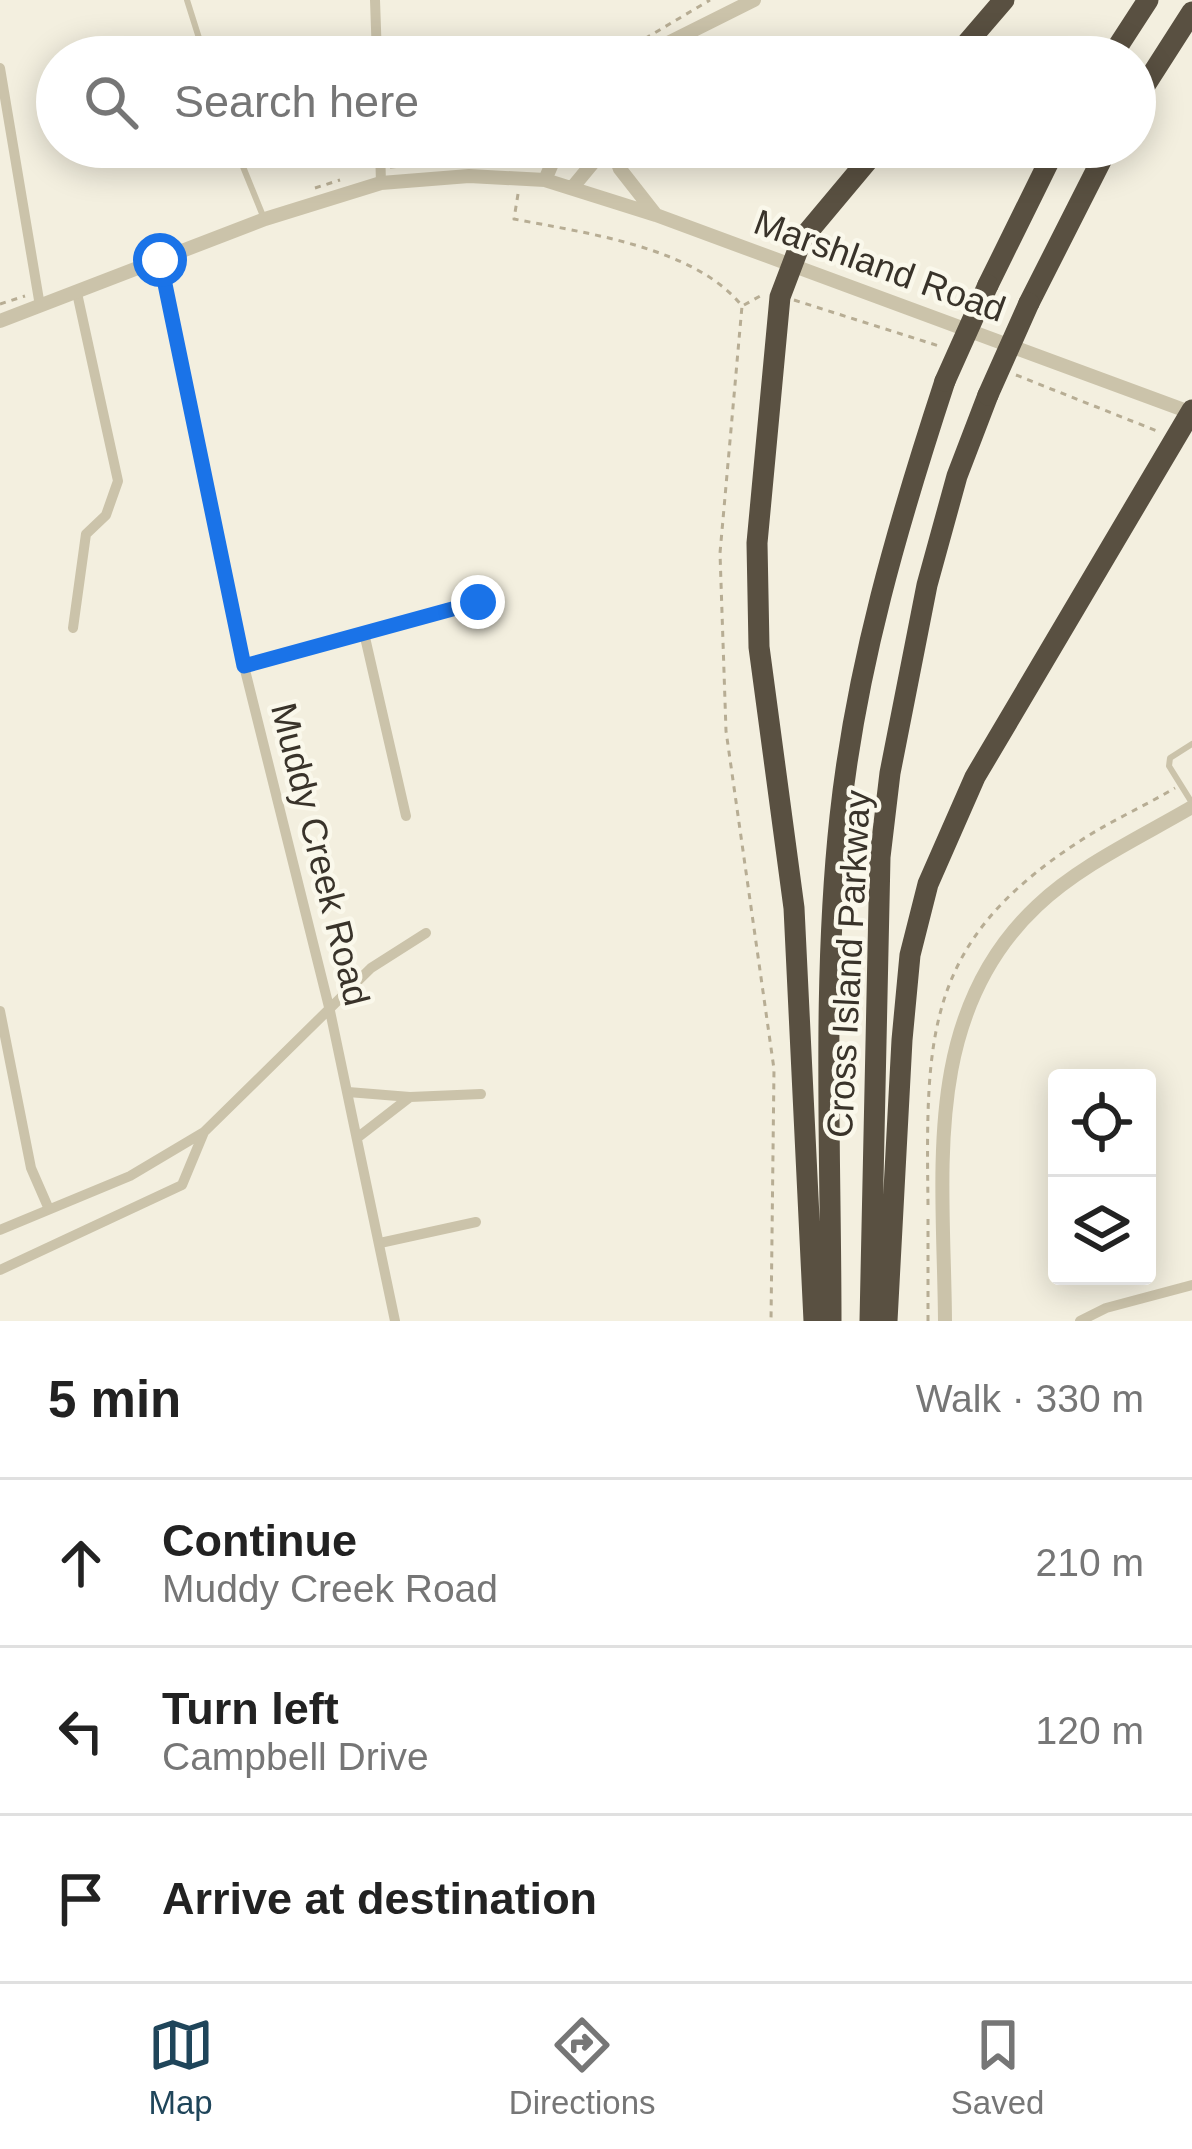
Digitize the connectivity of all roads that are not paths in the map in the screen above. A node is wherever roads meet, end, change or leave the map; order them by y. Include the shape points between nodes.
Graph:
1 (187, 0) edge
2 (374, 0) edge
3 (754, 0) edge
4 (1004, 0) edge
5 (1148, 0) edge
6 (1192, 12) edge
7 (198, 36) edge
8 (376, 36) edge
9 (685, 36) edge
10 (974, 36) edge
11 (1125, 36) edge
12 (1156, 68) edge
13 (1, 75) edge
14 (244, 168) edge
15 (381, 168) edge
16 (550, 168) edge
17 (590, 168) edge
18 (619, 168) edge
19 (861, 168) edge
20 (1046, 168) edge
21 (1097, 168) edge
22 (545, 180) junction
23 (381, 183) junction
24 (572, 188) junction
25 (656, 215) junction
26 (265, 219) junction
27 (160, 260) junction
28 (790, 263) junction
29 (77, 292) junction
30 (40, 306) junction
31 (0, 321) edge
32 (1192, 412) edge
33 (478, 602) dead end
34 (74, 628) dead end
35 (364, 633) junction
36 (244, 666) junction
37 (1192, 743) edge
38 (1192, 805) edge
39 (406, 816) dead end
40 (427, 933) dead end
41 (0, 1011) edge
42 (330, 1011) junction
43 (348, 1092) junction
44 (481, 1094) dead end
45 (410, 1097) junction
46 (204, 1132) junction
47 (357, 1138) junction
48 (48, 1207) junction
49 (476, 1222) dead end
50 (0, 1230) edge
51 (380, 1243) junction
52 (0, 1270) edge
53 (1192, 1285) edge
54 (395, 1321) edge
55 (814, 1321) edge
56 (831, 1321) edge
57 (870, 1321) edge
58 (887, 1321) edge
59 (945, 1321) edge
60 (1080, 1321) edge

1 - 7 lane
2 - 8 street
3 - 9 street
4 - 10 highway
5 - 11 highway
6 - 12 highway
13 - 30 street
14 - 26 lane
15 - 23 street
16 - 22 street
17 - 24 street
18 - 25 street
19 - 28 highway
20 - 56 highway, Cross Island Parkway, bridge via 945,381 879,596 840,815 831,941
21 - 57 highway, Cross Island Parkway, bridge via 988,395 927,585 880,857
22 - 23 street, Marshland Road
22 - 24 street, Marshland Road
23 - 26 street, Marshland Road
24 - 25 street, Marshland Road
25 - 28 street, Marshland Road
26 - 27 street, Marshland Road
27 - 29 street, Marshland Road
27 - 36 street, Muddy Creek Road
28 - 32 street, Marshland Road
28 - 55 highway via 766,409 759,647 794,908
29 - 30 street, Marshland Road
29 - 34 street via 118,481 106,515 86,533
30 - 31 street, Marshland Road
32 - 58 highway via 975,777 928,884 910,955 902,1040
33 - 35 street
35 - 36 street
35 - 39 street
36 - 42 street, Muddy Creek Road
37 - 38 lane via 1169,766
38 - 59 street via 1038,904 973,991 944,1095
40 - 42 street via 371,968
41 - 48 street via 32,1168
42 - 43 street, Muddy Creek Road
42 - 46 street
43 - 45 street
43 - 47 street, Muddy Creek Road
44 - 45 street
45 - 47 street
46 - 48 street via 130,1176
46 - 52 street via 182,1185
47 - 51 street, Muddy Creek Road
48 - 50 street
49 - 51 street
51 - 54 street, Muddy Creek Road
53 - 60 street

